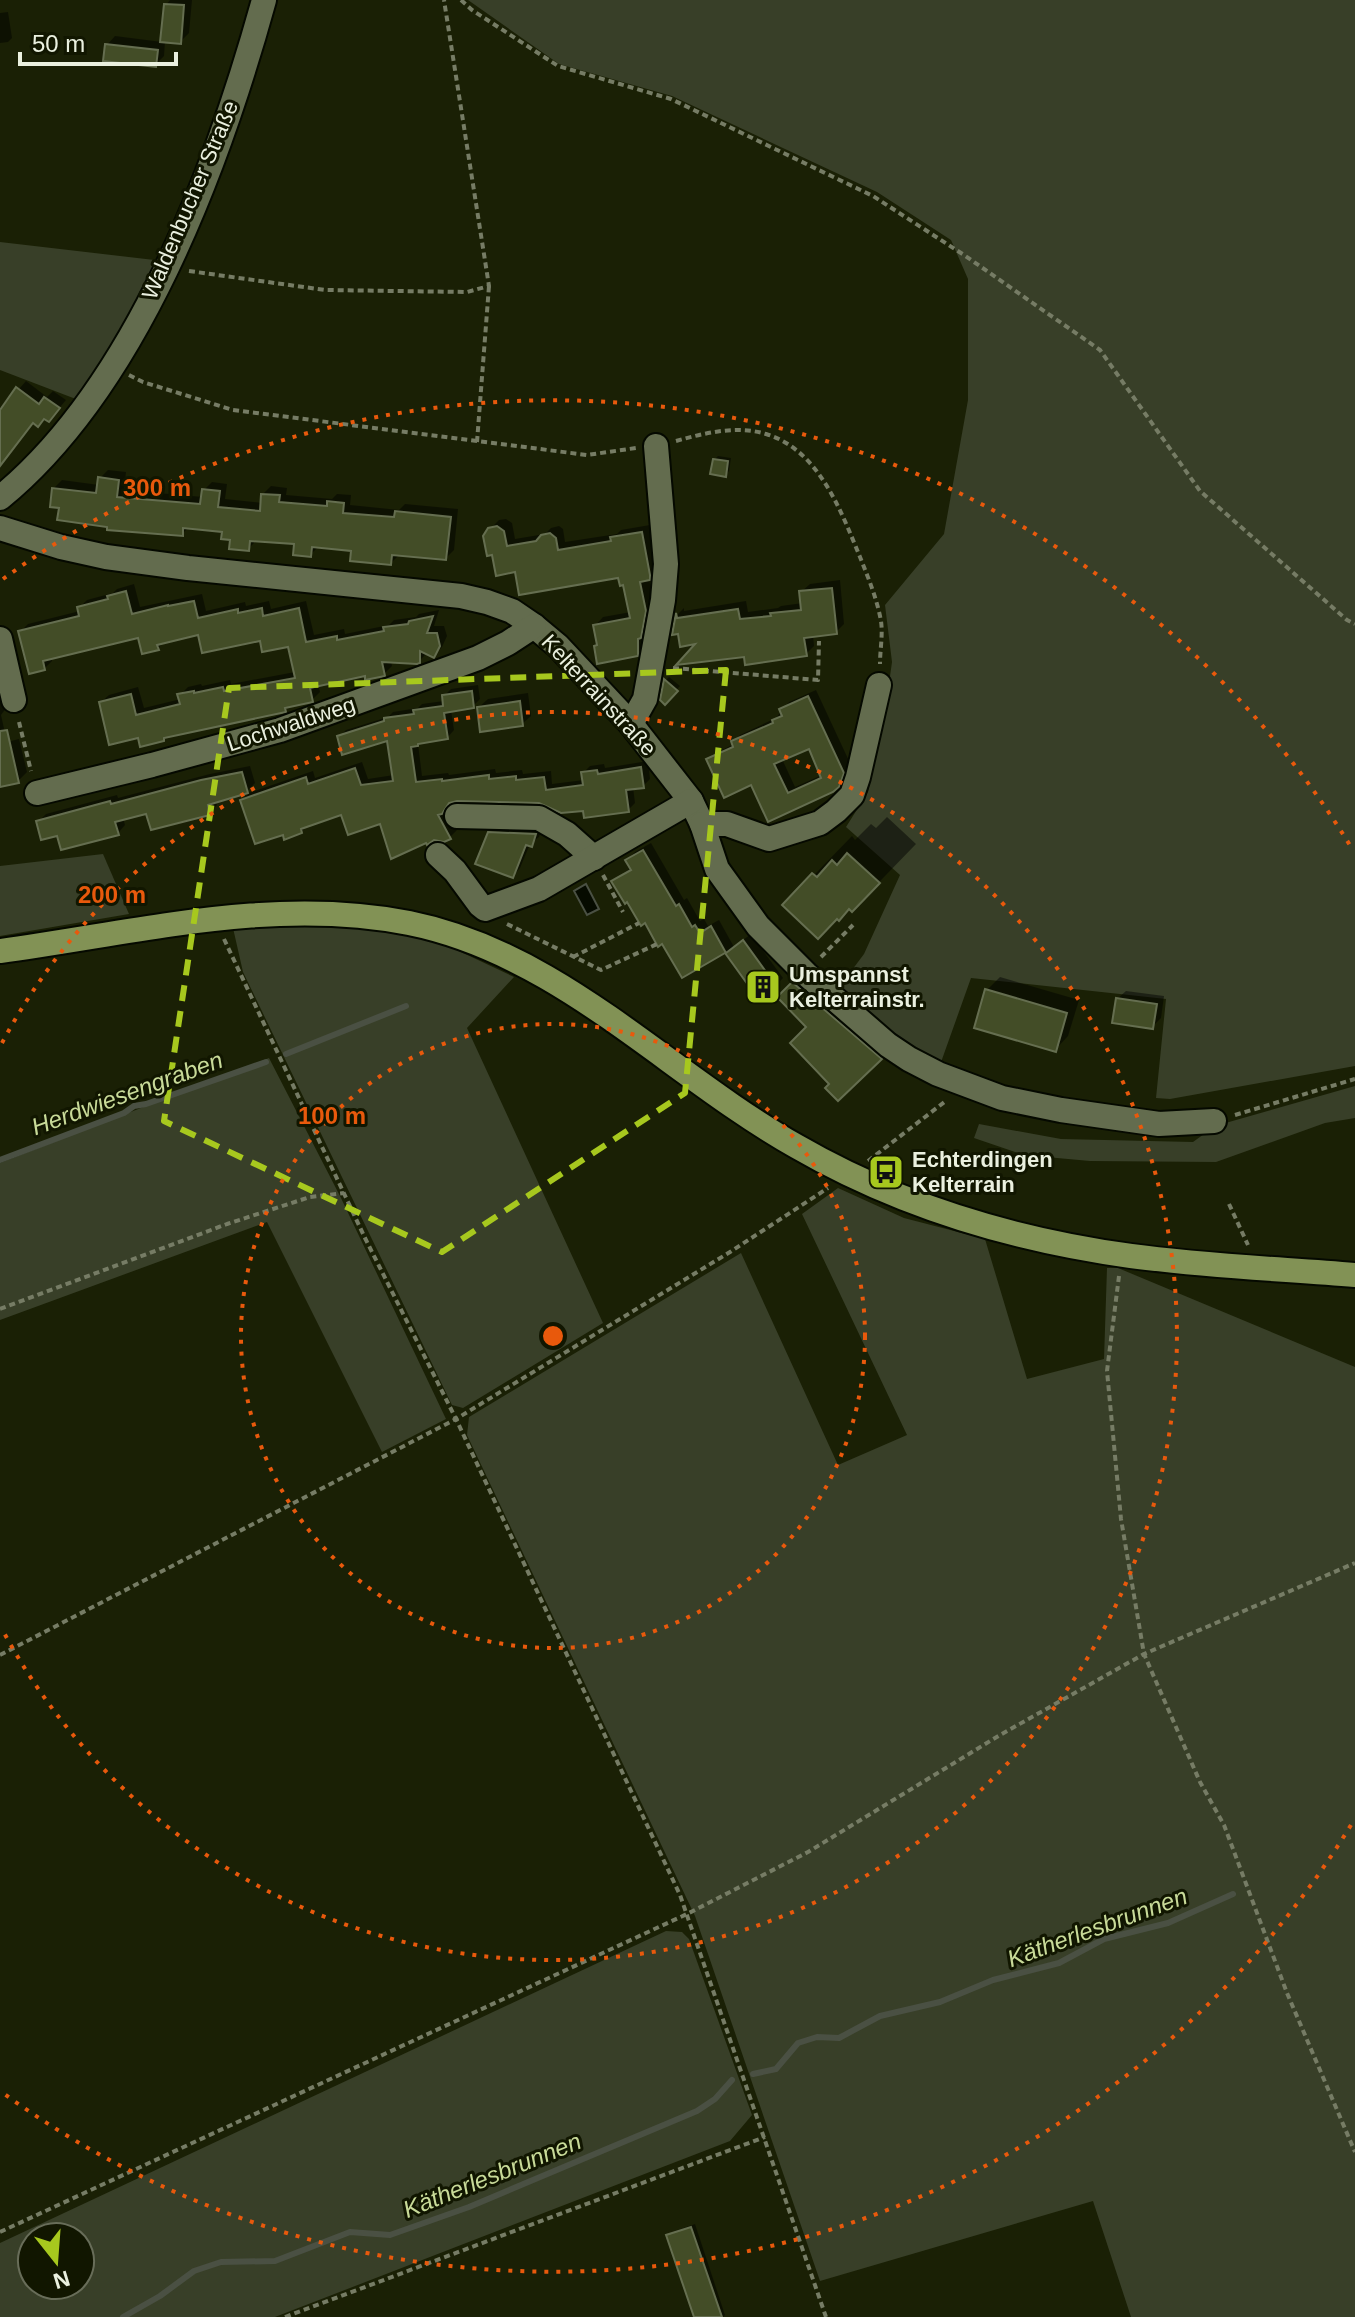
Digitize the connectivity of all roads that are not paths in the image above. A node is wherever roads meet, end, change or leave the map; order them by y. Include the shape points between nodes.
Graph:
1 (264, 0) edge
2 (656, 446) road end
3 (0, 498) edge
4 (0, 529) edge
5 (534, 626) junction
6 (0, 639) edge
7 (879, 685) road end
8 (14, 700) road end
9 (631, 724) junction
10 (37, 793) dead end
11 (691, 801) junction
12 (457, 816) dead end
13 (702, 824) junction
14 (438, 855) dead end
15 (594, 858) junction
16 (0, 951) edge
17 (1214, 1121) road end
18 (1355, 1275) edge

1 - 3 street, Waldenbucher Straße via 196,200 113,368 61,438
2 - 9 street via 666,564 663,600 645,699
4 - 5 street, Kelterrainstraße via 106,557 461,596 512,611
5 - 9 street, Kelterrainstraße
5 - 10 street, Lochwaldweg via 478,658 280,730
6 - 8 street
7 - 13 street via 852,795 836,811 820,823 769,839 727,824
9 - 11 street, Kelterrainstraße
11 - 13 street, Kelterrainstraße
11 - 15 street
12 - 15 street via 539,818
13 - 17 street, Kelterrainstraße via 717,869 758,926 806,974 909,1059 963,1085 1061,1110 1159,1124
14 - 15 street via 482,907 539,889
16 - 18 main road via 280,913 362,915 424,927 522,963 767,1129 821,1161 899,1196 971,1220 1123,1254

